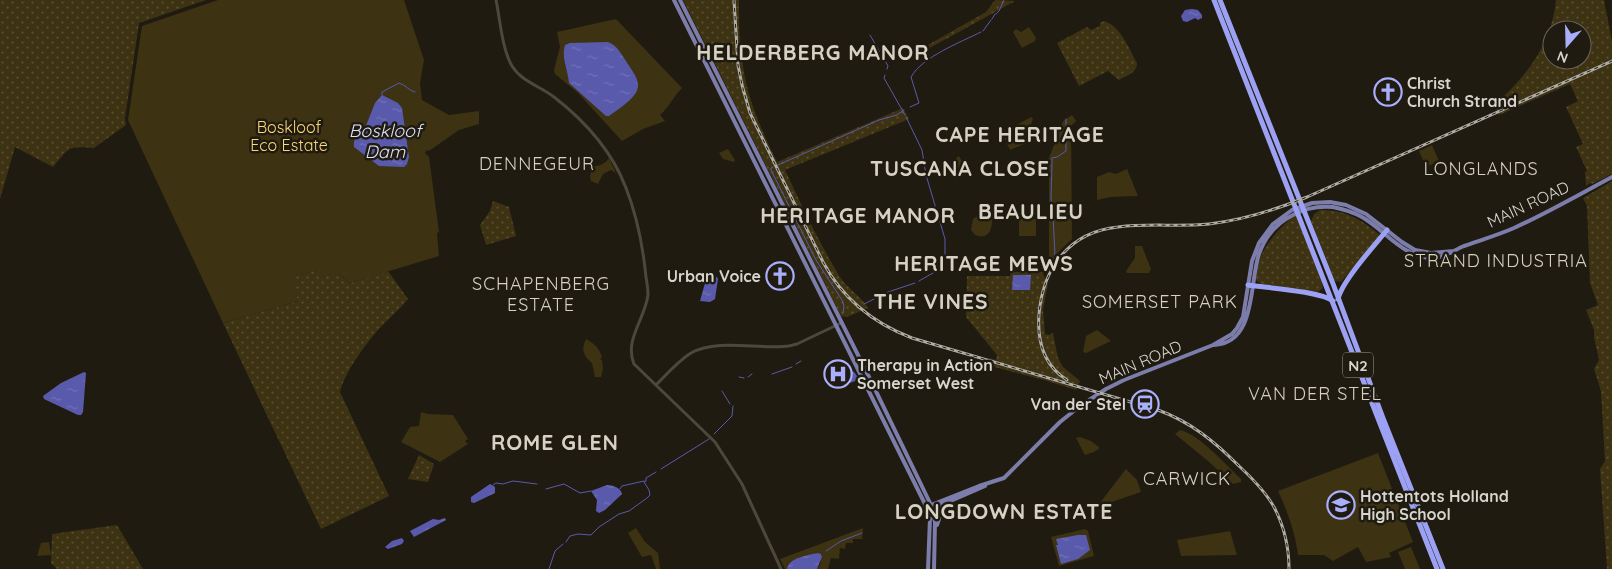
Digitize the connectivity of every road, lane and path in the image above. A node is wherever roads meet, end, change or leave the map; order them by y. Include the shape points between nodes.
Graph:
1 (496, 0) edge
2 (674, 0) edge
3 (680, 0) edge
4 (1214, 0) edge
5 (1220, 0) edge
6 (1612, 177) edge
7 (1293, 192) junction
8 (1305, 221) junction
9 (1386, 232) junction
10 (1332, 281) junction
11 (1347, 281) junction
12 (1251, 285) junction
13 (1327, 286) junction
14 (1313, 294) junction
15 (1336, 301) junction
16 (839, 324) junction
17 (656, 385) junction
18 (989, 483) junction
19 (953, 500) junction
20 (932, 507) junction
21 (927, 509) junction
22 (935, 532) junction
23 (781, 569) edge
24 (928, 569) edge
25 (934, 569) edge
26 (1437, 569) edge
27 (1443, 569) edge

1 - 17 street via 507,54 515,71 554,97 596,137 611,157 626,188 640,238 648,295 631,354 636,366
2 - 16 main road
3 - 16 main road
4 - 7 highway, N2
5 - 7 highway, N2
6 - 9 main road, MAIN ROAD via 1515,227 1438,258 1420,256 1403,248
7 - 8 highway, N2
8 - 10 highway, N2
8 - 13 highway, N2
9 - 11 highway
9 - 12 main road, MAIN ROAD via 1348,211 1322,207 1305,209 1273,230 1257,262
10 - 11 highway via 1337,284
10 - 15 highway, N2
11 - 15 highway
12 - 14 highway
12 - 18 main road, MAIN ROAD via 1244,326 1230,339 1124,380 1088,400 1060,422 1008,475
13 - 14 highway via 1323,293
13 - 15 highway, N2
14 - 15 highway
15 - 26 highway, N2
15 - 27 highway, N2
16 - 17 street via 786,346 699,349 683,359
16 - 20 main road
16 - 21 main road
17 - 23 street via 707,433 726,459 742,484
18 - 19 main road, MAIN ROAD
18 - 20 main road, MAIN ROAD
19 - 20 main road, MAIN ROAD
19 - 22 main road via 941,513
20 - 21 main road, MAIN ROAD
20 - 22 main road
21 - 24 main road via 930,523
22 - 25 main road

